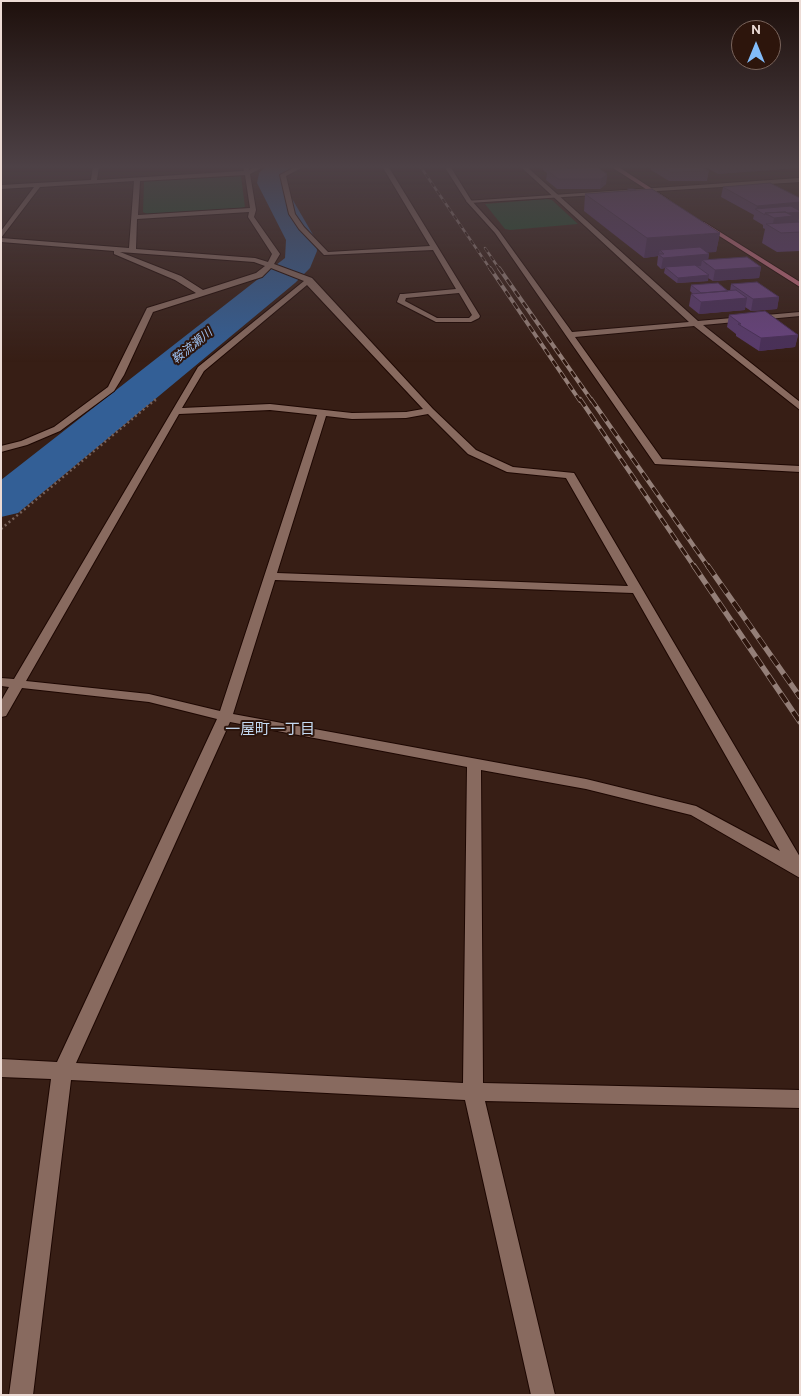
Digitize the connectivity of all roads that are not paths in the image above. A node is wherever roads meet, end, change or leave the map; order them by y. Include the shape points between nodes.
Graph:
1 (134, 231) edge
2 (261, 231) edge
3 (304, 231) edge
4 (425, 231) edge
5 (496, 231) edge
6 (594, 231) edge
7 (715, 231) edge
8 (1, 240) edge
9 (435, 248) junction
10 (119, 249) junction
11 (132, 250) junction
12 (271, 265) junction
13 (306, 279) junction
14 (800, 285) edge
15 (461, 291) junction
16 (202, 293) junction
17 (800, 314) edge
18 (695, 323) junction
19 (570, 335) junction
20 (800, 407) edge
21 (176, 411) junction
22 (430, 411) junction
23 (322, 412) junction
24 (1, 449) edge
25 (800, 469) edge
26 (270, 576) junction
27 (638, 590) junction
28 (1, 682) edge
29 (18, 684) junction
30 (1, 713) edge
31 (224, 717) junction
32 (474, 762) junction
33 (799, 870) edge
34 (1, 1068) edge
35 (62, 1073) junction
36 (472, 1092) junction
37 (800, 1100) edge
38 (21, 1395) edge
39 (543, 1395) edge

1 - 11 street
2 - 12 street via 276,254
3 - 9 street via 326,254
4 - 9 street
5 - 19 street
6 - 18 street
7 - 14 main road
8 - 10 street
9 - 15 street
10 - 11 street
10 - 16 street via 116,253 156,268
11 - 12 street via 254,260
12 - 13 street
12 - 16 street via 259,275
13 - 21 street via 201,370
13 - 22 street
15 - 15 street via 403,296 401,302 436,320 471,320 476,316
16 - 24 street via 150,310 111,389 57,429
17 - 18 street
18 - 19 street
18 - 20 street
19 - 25 street via 659,462
21 - 23 street via 270,407
21 - 29 street
22 - 23 street via 352,416
22 - 27 street via 472,452 511,470 570,475
23 - 26 street
26 - 27 street
26 - 31 street
27 - 33 street
28 - 29 street
29 - 30 street
29 - 31 street via 150,698
31 - 32 street
31 - 35 street
32 - 33 street via 586,784 696,811
32 - 36 street
34 - 35 street
35 - 36 street
35 - 38 street
36 - 37 street
36 - 39 street

